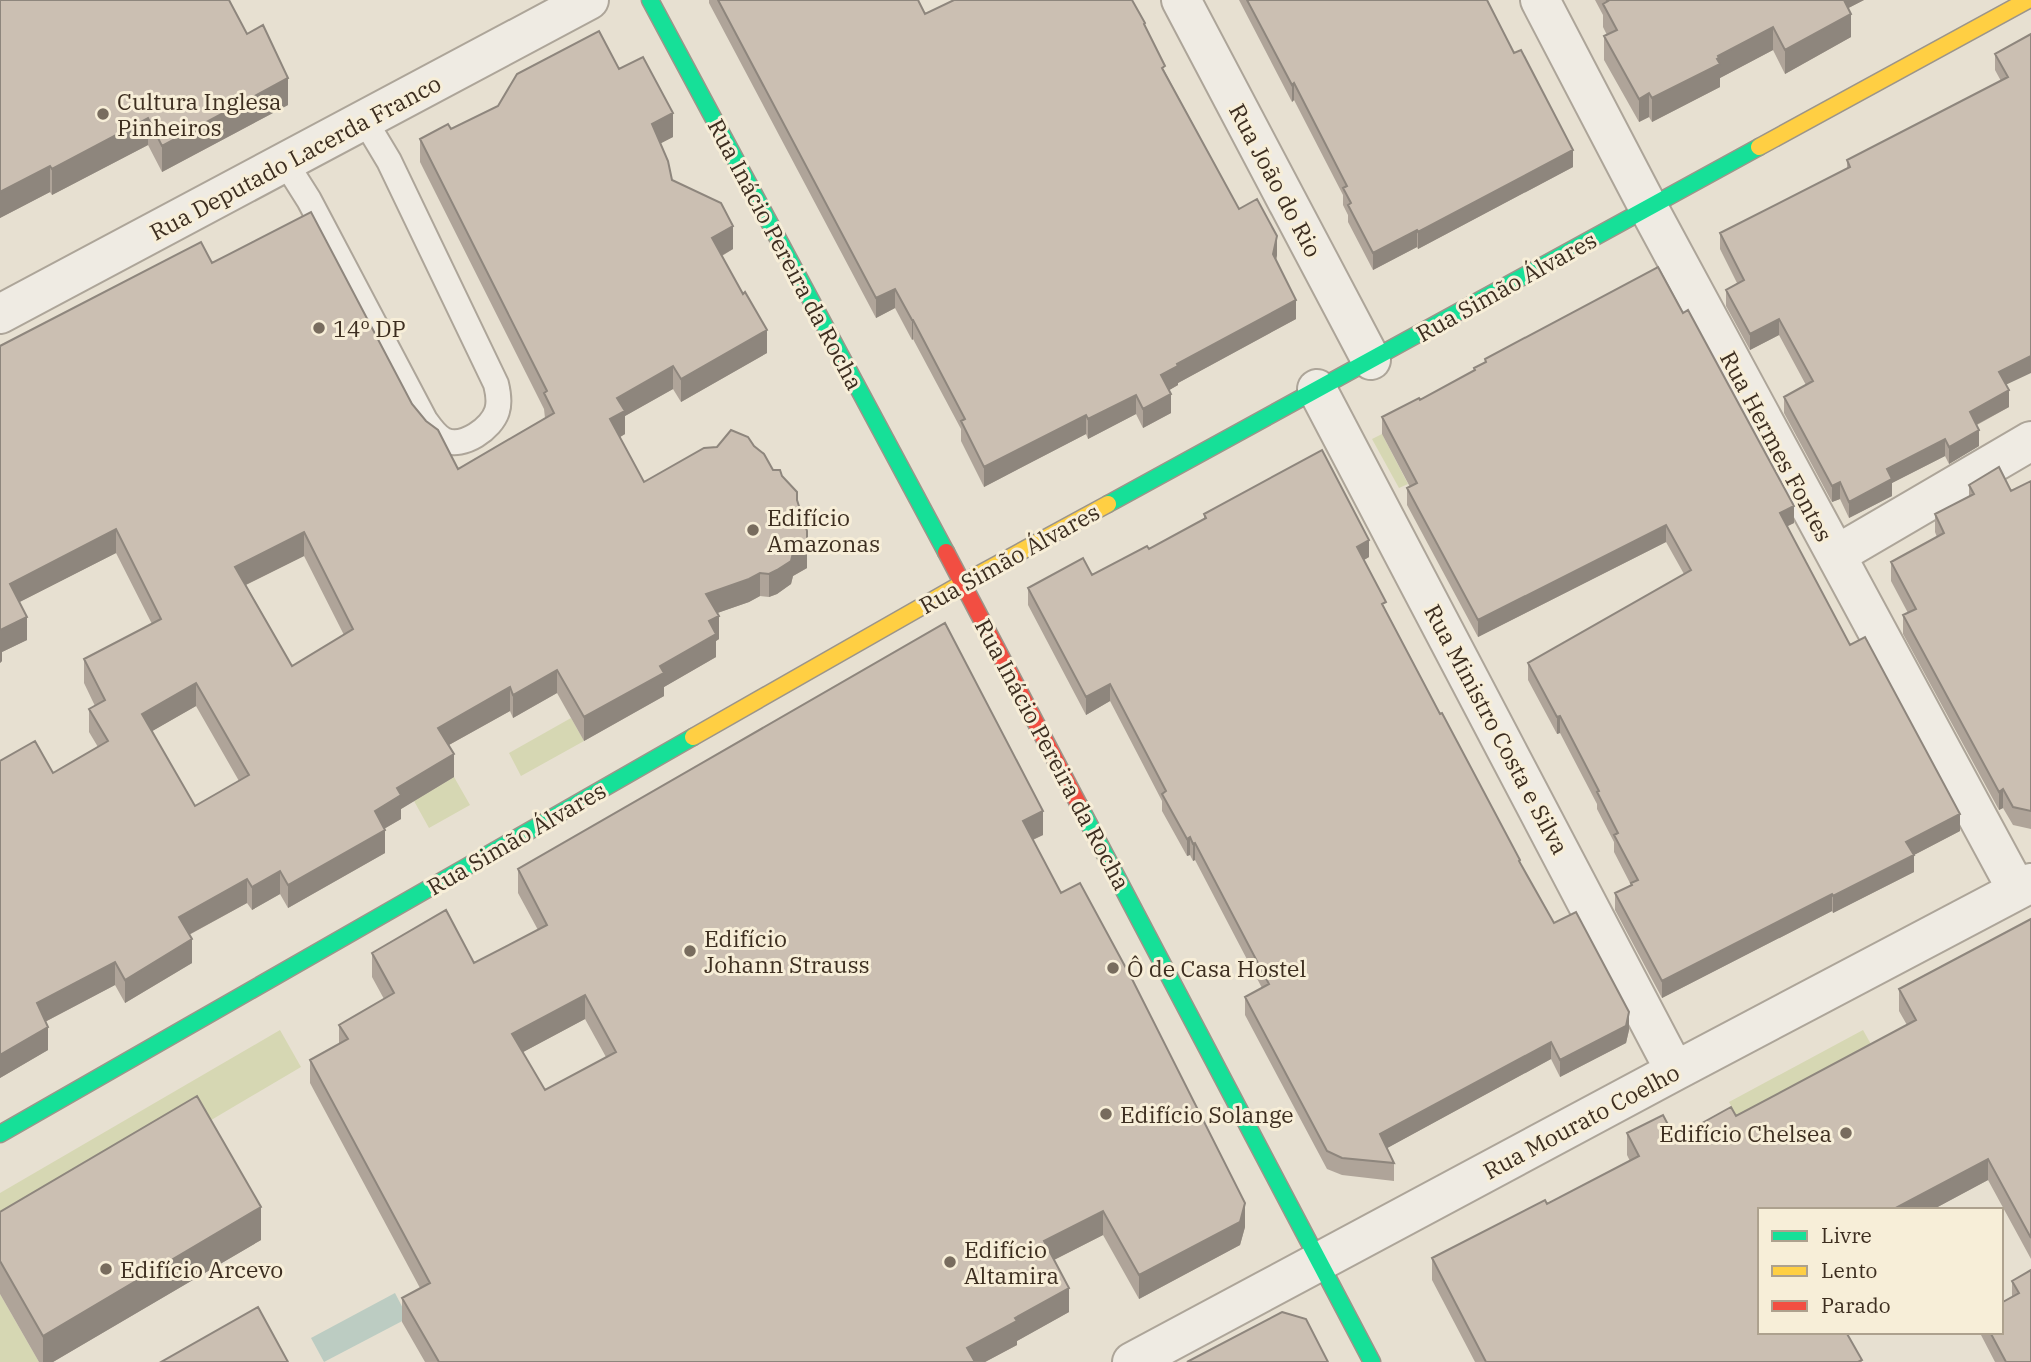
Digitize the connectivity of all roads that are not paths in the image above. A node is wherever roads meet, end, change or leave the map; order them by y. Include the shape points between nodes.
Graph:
1 (589, 0) edge
2 (650, 0) edge
3 (1181, 0) edge
4 (1541, 0) edge
5 (2028, 0) edge
6 (365, 121) junction
7 (285, 162) junction
8 (1648, 207) junction
9 (0, 314) edge
10 (1371, 360) junction
11 (1317, 389) junction
12 (2031, 441) edge
13 (1836, 555) junction
14 (963, 583) junction
15 (2024, 886) edge
16 (1675, 1071) junction
17 (0, 1134) edge
18 (1318, 1261) junction
19 (1132, 1362) edge
20 (1372, 1362) edge

1 - 6 street, Rua Deputado Lacerda Franco
2 - 14 street, Rua Inácio Pereira da Rocha
3 - 10 street, Rua João do Rio
4 - 8 street, Rua Hermes Fontes
5 - 8 street, Rua Simão Álvares
6 - 7 street, Rua Deputado Lacerda Franco
6 - 7 lane via 389,161 496,384 497,410 481,432 445,441 425,420
7 - 9 street, Rua Deputado Lacerda Franco
8 - 10 street, Rua Simão Álvares
8 - 13 street, Rua Hermes Fontes
10 - 11 street, Rua Simão Álvares
11 - 14 street, Rua Simão Álvares
11 - 16 street, Rua Ministro Costa e Silva
12 - 13 street
13 - 15 street, Rua Hermes Fontes
14 - 17 street, Rua Simão Álvares
14 - 18 street, Rua Inácio Pereira da Rocha
15 - 16 street, Rua Mourato Coelho
16 - 18 street, Rua Mourato Coelho
18 - 19 street, Rua Mourato Coelho
18 - 20 street, Rua Inácio Pereira da Rocha

